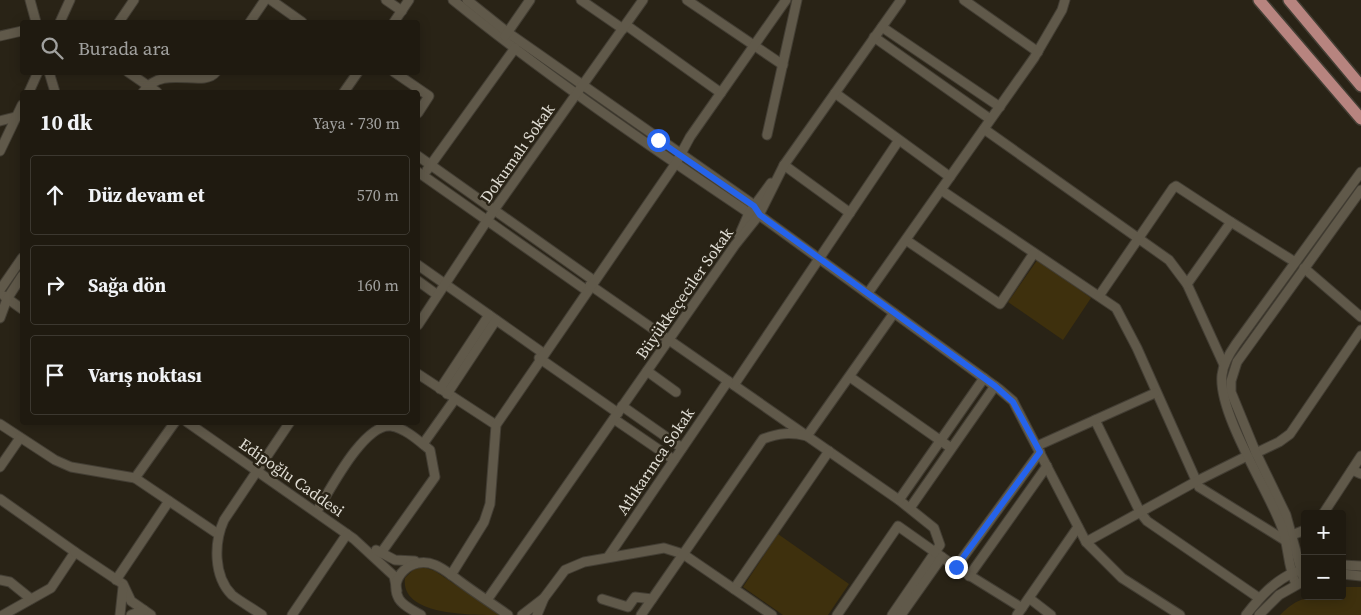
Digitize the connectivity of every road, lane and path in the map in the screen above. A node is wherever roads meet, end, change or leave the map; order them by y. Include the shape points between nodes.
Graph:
1 (30, 0) edge
2 (70, 0) edge
3 (134, 0) edge
4 (265, 0) edge
5 (271, 0) edge
6 (386, 0) edge
7 (409, 0) edge
8 (453, 0) edge
9 (467, 0) edge
10 (530, 0) edge
11 (581, 0) edge
12 (644, 0) edge
13 (687, 0) edge
14 (786, 0) edge
15 (798, 0) edge
16 (901, 0) edge
17 (964, 0) edge
18 (982, 0) edge
19 (1065, 0) edge
20 (1260, 0) edge
21 (1289, 0) edge
22 (976, 8) junction
23 (402, 11) junction
24 (35, 20) edge
25 (61, 20) edge
26 (120, 20) edge
27 (251, 20) edge
28 (299, 20) edge
29 (395, 20) edge
30 (624, 27) junction
31 (882, 27) junction
32 (20, 31) edge
33 (0, 36) edge
34 (505, 36) junction
35 (874, 37) junction
36 (754, 45) junction
37 (515, 48) junction
38 (1038, 52) junction
39 (783, 65) junction
40 (37, 75) edge
41 (51, 75) edge
42 (131, 75) edge
43 (211, 75) edge
44 (356, 75) edge
45 (398, 75) edge
46 (1361, 86) edge
47 (145, 89) edge
48 (580, 89) junction
49 (30, 90) edge
50 (54, 90) edge
51 (345, 90) edge
52 (420, 90) edge
53 (420, 90) edge
54 (721, 93) junction
55 (835, 93) junction
56 (1000, 107) junction
57 (1356, 108) edge
58 (420, 110) edge
59 (20, 116) edge
60 (990, 119) junction
61 (1361, 119) edge
62 (0, 120) edge
63 (984, 129) junction
64 (766, 135) dead end
65 (899, 140) junction
66 (0, 151) edge
67 (420, 158) edge
68 (678, 159) junction
69 (430, 165) junction
70 (784, 165) junction
71 (1361, 172) edge
72 (420, 174) edge
73 (950, 177) junction
74 (941, 190) junction
75 (1361, 190) edge
76 (751, 209) junction
77 (494, 210) junction
78 (850, 213) junction
79 (760, 215) junction
80 (487, 221) junction
81 (1231, 222) junction
82 (1140, 239) junction
83 (906, 240) junction
84 (735, 245) junction
85 (1034, 252) junction
86 (819, 258) junction
87 (20, 262) edge
88 (1295, 262) junction
89 (420, 265) edge
90 (1304, 268) junction
91 (20, 278) edge
92 (420, 282) edge
93 (444, 283) junction
94 (1187, 284) junction
95 (590, 285) junction
96 (2, 294) edge
97 (436, 294) junction
98 (868, 294) junction
99 (1099, 296) junction
100 (20, 308) edge
101 (894, 313) junction
102 (1361, 316) edge
103 (0, 318) edge
104 (493, 318) junction
105 (420, 322) edge
106 (1361, 330) edge
107 (668, 340) junction
108 (541, 356) junction
109 (1224, 365) junction
110 (646, 372) junction
111 (420, 375) edge
112 (850, 377) junction
113 (984, 378) junction
114 (731, 383) junction
115 (995, 386) junction
116 (676, 392) dead end
117 (1155, 393) junction
118 (447, 394) junction
119 (618, 412) junction
120 (1095, 420) junction
121 (0, 424) edge
122 (173, 425) edge
123 (191, 425) edge
124 (288, 425) edge
125 (496, 425) junction
126 (807, 436) junction
127 (20, 438) junction
128 (940, 441) junction
129 (423, 444) junction
130 (682, 448) junction
131 (951, 448) junction
132 (1038, 449) junction
133 (829, 451) junction
134 (1252, 454) junction
135 (1361, 456) edge
136 (674, 460) junction
137 (1047, 466) junction
138 (0, 468) edge
139 (1352, 470) junction
140 (257, 472) junction
141 (1361, 474) edge
142 (135, 478) junction
143 (1195, 482) junction
144 (0, 499) edge
145 (899, 500) junction
146 (169, 501) junction
147 (910, 508) junction
148 (1326, 510) edge
149 (317, 511) junction
150 (1140, 512) junction
151 (1078, 527) junction
152 (1301, 532) edge
153 (218, 534) junction
154 (351, 536) junction
155 (1291, 538) junction
156 (1086, 542) junction
157 (1301, 547) edge
158 (75, 552) junction
159 (381, 553) junction
160 (683, 554) junction
161 (939, 555) junction
162 (608, 557) junction
163 (418, 561) junction
164 (1346, 565) edge
165 (1361, 566) edge
166 (956, 567) junction
167 (1299, 571) edge
168 (1346, 574) edge
169 (451, 575) junction
170 (969, 576) junction
171 (1361, 576) edge
172 (0, 580) edge
173 (120, 582) junction
174 (1301, 583) edge
175 (734, 589) junction
176 (397, 591) junction
177 (544, 598) junction
178 (1029, 598) junction
179 (1259, 598) junction
180 (31, 599) junction
181 (602, 599) dead end
182 (652, 599) junction
183 (487, 600) junction
184 (0, 604) edge
185 (1020, 611) edge
186 (148, 612) edge
187 (418, 614) edge
188 (769, 614) edge
189 (3, 615) edge
190 (120, 615) edge
191 (131, 615) edge
192 (262, 615) edge
193 (292, 615) edge
194 (508, 615) edge
195 (522, 615) edge
196 (537, 615) edge
197 (641, 615) edge
198 (837, 615) edge
199 (892, 615) edge
200 (901, 615) edge
201 (1051, 615) edge
202 (1180, 615) edge
203 (1246, 615) edge
204 (1259, 615) edge

1 - 24 street
2 - 25 street
3 - 26 street
4 - 27 street
5 - 28 street
6 - 23 street
7 - 23 street
8 - 34 street
9 - 34 street
10 - 34 street
11 - 30 street
12 - 30 street, Dokumalı Sokak
13 - 36 street
14 - 36 street
15 - 39 street
16 - 31 street, Büyükkeçeciler Sokak
17 - 22 street
18 - 22 street
19 - 38 street
20 - 57 main road
21 - 46 main road
22 - 38 street
23 - 29 street
30 - 48 street, Dokumalı Sokak
30 - 54 street
31 - 35 street, Büyükkeçeciler Sokak
31 - 56 street
32 - 33 street
34 - 37 street
34 - 48 street
35 - 55 street, Büyükkeçeciler Sokak
35 - 60 street
36 - 39 street
36 - 54 street
37 - 48 street
37 - 69 street
38 - 56 street
39 - 64 street
40 - 49 street
41 - 50 street
42 - 47 street
43 - 47 street via 206,78 161,78
44 - 51 street
45 - 53 street
48 - 68 street
48 - 77 street, Dokumalı Sokak
52 - 58 street via 428,96
54 - 68 street
55 - 65 street
55 - 70 street, Büyükkeçeciler Sokak
56 - 60 street
57 - 61 main road
59 - 62 street
59 - 66 street
60 - 63 street
63 - 73 street
63 - 82 street
65 - 73 street
65 - 78 street, Atlıkarınca Sokak
67 - 69 street
68 - 76 street
68 - 95 street
69 - 72 street
69 - 77 street
70 - 76 street
70 - 78 street
70 - 79 street, Büyükkeçeciler Sokak
71 - 88 street
72 - 80 street
73 - 74 street
74 - 83 street
74 - 85 street
75 - 90 street
76 - 79 street
76 - 84 street
77 - 80 street, Dokumalı Sokak
77 - 95 street
78 - 86 street, Atlıkarınca Sokak
79 - 84 street, Büyükkeçeciler Sokak
79 - 86 street
80 - 93 street, Dokumalı Sokak
80 - 95 street
81 - 82 street via 1176,186
81 - 88 street
81 - 94 street
82 - 94 street via 1169,260
82 - 99 street
83 - 85 street via 1000,304
83 - 98 street
84 - 107 street, Büyükkeçeciler Sokak
85 - 99 street
86 - 98 street
86 - 114 street, Atlıkarınca Sokak
87 - 96 street
88 - 109 street
89 - 93 street
90 - 102 street
90 - 134 street via 1233,372 1231,392
91 - 96 street
92 - 97 street
93 - 97 street, Dokumalı Sokak
93 - 104 street
94 - 109 street
95 - 107 street
95 - 108 street
96 - 100 street
96 - 103 street
97 - 105 street, Dokumalı Sokak
98 - 101 street
99 - 117 street via 1116,308
101 - 112 street
101 - 113 street
104 - 108 street
104 - 118 street
106 - 134 street via 1290,434
107 - 110 street, Büyükkeçeciler Sokak
107 - 114 street
108 - 119 street
108 - 125 street
109 - 134 street via 1222,389
110 - 116 street
110 - 119 street, Büyükkeçeciler Sokak
111 - 118 street
112 - 126 street
112 - 128 street
113 - 115 street
113 - 128 street
114 - 126 street
114 - 130 street, Atlıkarınca Sokak
115 - 131 street
115 - 132 street via 1013,402
117 - 120 street
117 - 143 street
118 - 125 street
118 - 129 street
119 - 130 street
119 - 136 street
119 - 183 street, Büyükkeçeciler Sokak
120 - 132 street
120 - 150 street
121 - 127 street
122 - 142 street
123 - 140 street, Edipoğlu Caddesi
124 - 140 street
125 - 169 street via 490,504 484,522
126 - 133 street
126 - 160 street via 776,434 763,440
127 - 138 street
127 - 142 street via 71,467
128 - 131 street
128 - 145 street
129 - 149 street via 401,429 379,427 365,437
129 - 159 street via 430,450 435,477
130 - 136 street, Atlıkarınca Sokak
131 - 147 street
132 - 137 street
132 - 166 street
133 - 145 street
133 - 175 street
134 - 143 street
134 - 155 street via 1286,515
135 - 139 street
136 - 162 street, Atlıkarınca Sokak
137 - 151 street
137 - 170 street
139 - 141 street
139 - 148 street
140 - 149 street, Edipoğlu Caddesi
140 - 153 street
142 - 146 street
143 - 150 street
143 - 155 street via 1198,487
144 - 158 street
145 - 147 street
146 - 153 street
146 - 173 street
147 - 161 street via 934,528 940,545
149 - 154 street, Edipoğlu Caddesi
150 - 156 street
150 - 179 street via 1147,521
151 - 156 street
151 - 178 street
152 - 155 street
153 - 192 street via 216,549 222,581 232,594
154 - 159 street
154 - 176 street via 394,576
154 - 193 street
155 - 157 street
155 - 167 street
156 - 202 street via 1122,578
158 - 173 street
158 - 180 street via 51,588
159 - 163 street via 395,560
160 - 162 street via 664,548
160 - 175 street
160 - 182 street
161 - 166 street
161 - 198 street via 898,526
161 - 199 street
161 - 200 street
162 - 177 street via 565,570
163 - 169 street via 436,565
163 - 176 street via 407,566 397,582
164 - 165 street
166 - 170 street
167 - 179 street via 1281,578
168 - 171 street
169 - 183 street
170 - 185 street
172 - 180 street via 10,582
173 - 186 street via 131,601
173 - 190 street
174 - 204 street via 1279,595
175 - 188 street
176 - 187 street via 399,599
177 - 195 street
177 - 196 street
178 - 185 street
178 - 201 street
179 - 203 street
180 - 189 street
181 - 182 street via 628,607 635,597
182 - 197 street
183 - 194 street
184 - 189 street
186 - 191 street

